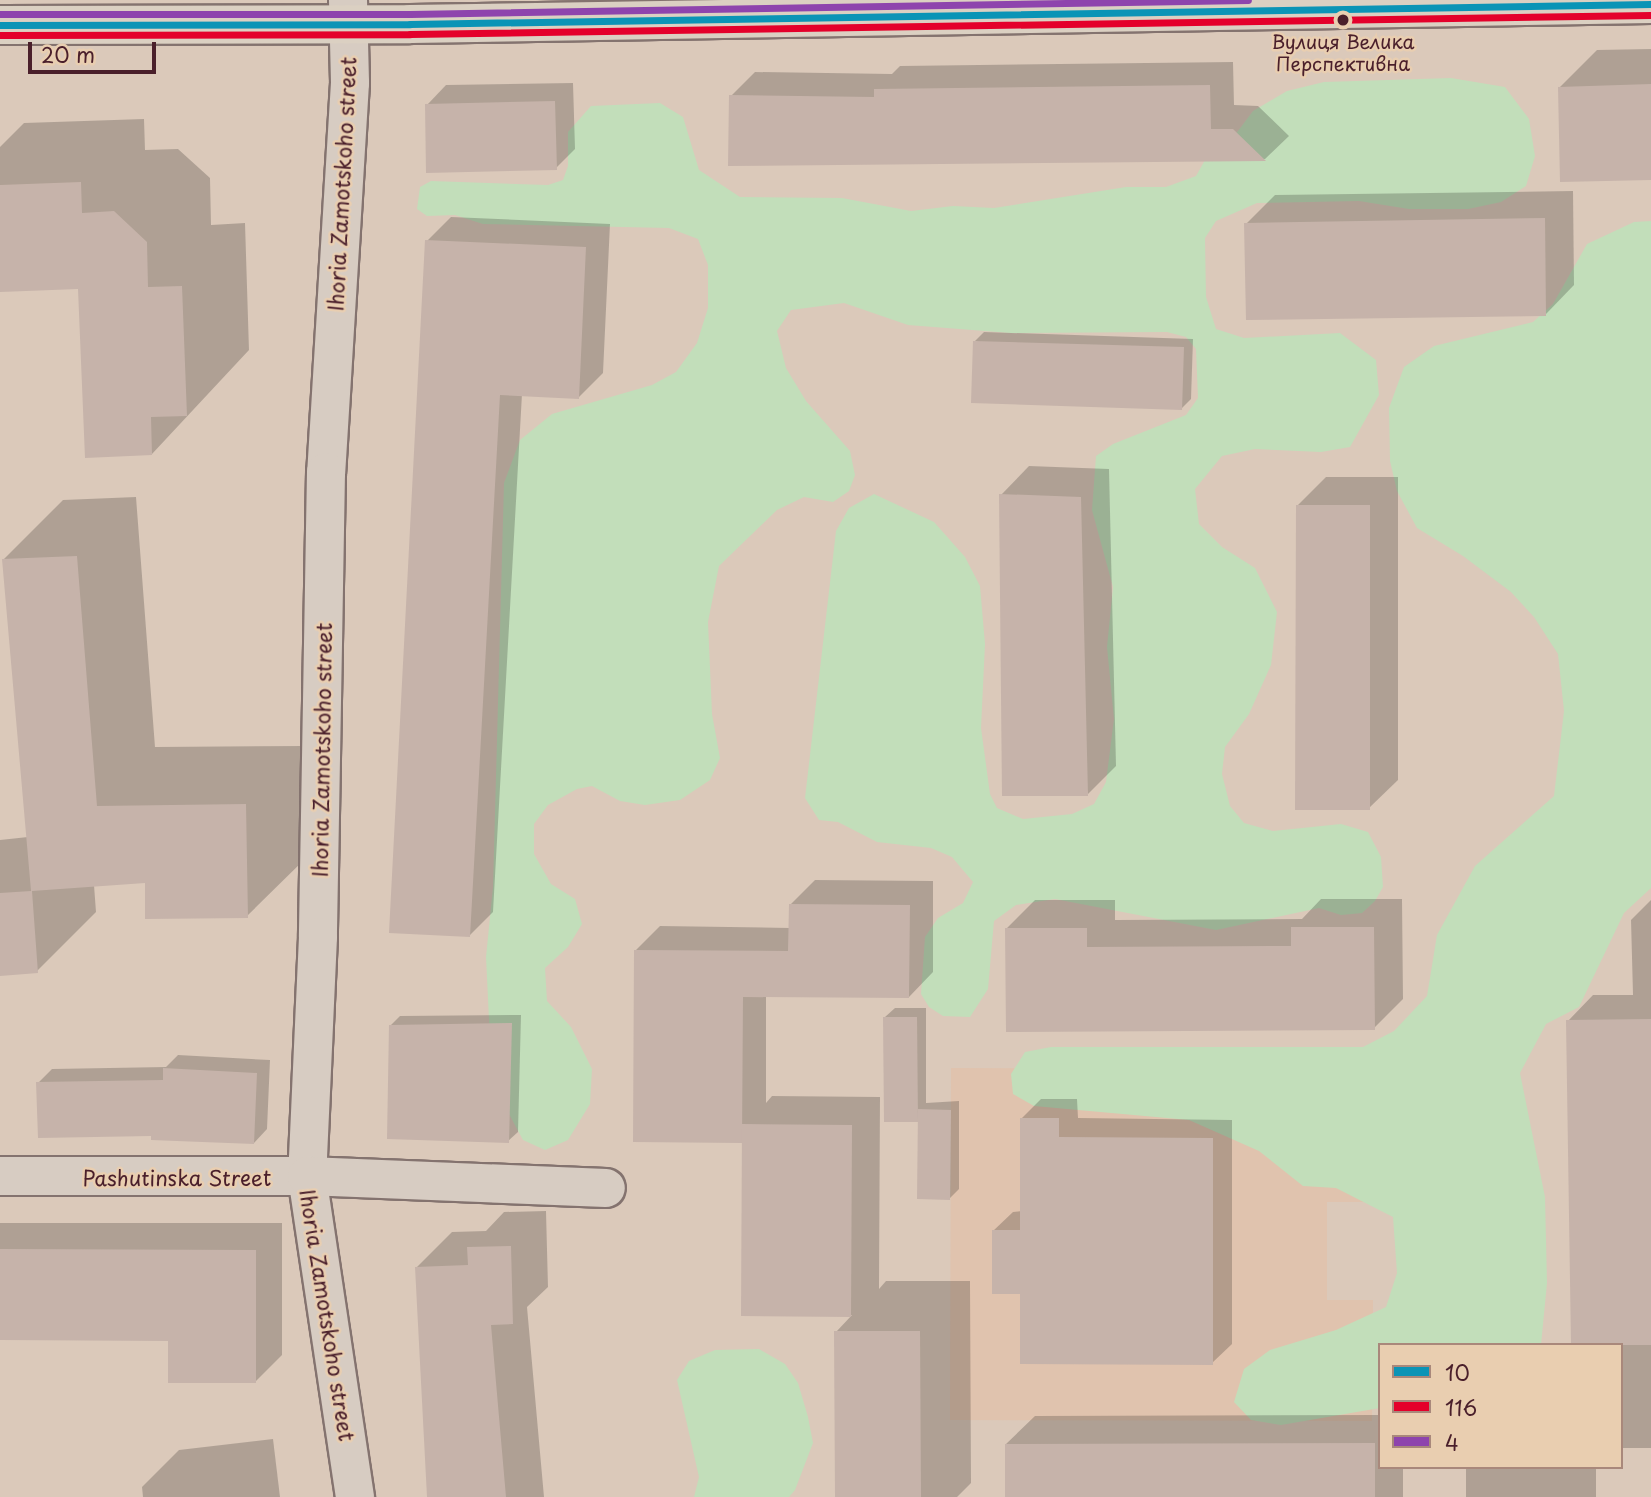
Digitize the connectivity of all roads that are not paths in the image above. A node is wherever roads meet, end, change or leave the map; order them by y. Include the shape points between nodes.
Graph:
1 (1651, 4) edge
2 (348, 11) edge
3 (0, 25) edge
4 (0, 1176) edge
5 (307, 1176) junction
6 (606, 1188) dead end
7 (355, 1497) edge

1 - 2 main road
2 - 3 main road
2 - 5 street, Ihoria Zamotskoho street via 349,83 326,472 318,937
4 - 5 street, Pashutinska Street
5 - 6 street, Pashutinska Street
5 - 7 street, Ihoria Zamotskoho street

